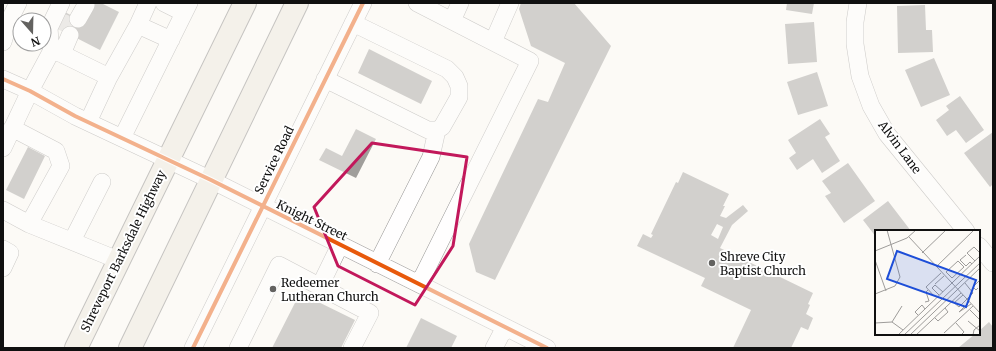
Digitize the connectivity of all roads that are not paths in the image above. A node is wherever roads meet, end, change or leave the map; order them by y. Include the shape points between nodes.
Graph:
1 (18, 3) edge
2 (148, 3) edge
3 (164, 3) edge
4 (245, 3) edge
5 (297, 3) edge
6 (363, 3) edge
7 (417, 3) edge
8 (460, 3) edge
9 (510, 3) edge
10 (858, 3) edge
11 (187, 8) edge
12 (77, 11) edge
13 (452, 21) junction
14 (353, 23) junction
15 (138, 25) junction
16 (171, 40) junction
17 (3, 42) edge
18 (65, 42) junction
19 (493, 42) junction
20 (109, 77) junction
21 (3, 79) edge
22 (326, 79) junction
23 (30, 91) junction
24 (88, 122) junction
25 (12, 128) junction
26 (437, 130) junction
27 (122, 138) junction
28 (3, 148) edge
29 (168, 160) junction
30 (211, 180) junction
31 (102, 182) dead end
32 (263, 207) junction
33 (3, 210) edge
34 (29, 224) junction
35 (965, 230) edge
36 (72, 241) junction
37 (340, 245) junction
38 (980, 247) edge
39 (3, 249) edge
40 (118, 260) junction
41 (993, 263) edge
42 (378, 264) junction
43 (3, 268) edge
44 (419, 284) junction
45 (320, 286) junction
46 (505, 327) junction
47 (76, 348) edge
48 (130, 348) edge
49 (193, 348) edge
50 (238, 348) edge
51 (352, 348) edge
52 (494, 348) edge
53 (547, 348) edge

1 - 17 street
2 - 15 street
3 - 11 street
4 - 29 main road, Shreveport Barksdale Highway
5 - 30 main road
6 - 14 street, Service Road
7 - 13 street
8 - 13 street
9 - 19 street
10 - 35 street, Alvin Lane via 855,44 860,76 871,106 887,134
11 - 16 street
12 - 18 street via 49,28 50,40
13 - 19 street
14 - 22 street, Service Road
14 - 26 street via 447,70 456,78 460,86 458,97 442,126
15 - 16 street
15 - 20 street
16 - 27 street
18 - 20 street
18 - 23 street
19 - 44 street via 530,61
20 - 24 street
21 - 23 street, Knight Street
22 - 26 street via 428,130
22 - 32 street, Service Road
23 - 24 street, Knight Street
23 - 25 street
24 - 27 street, Knight Street
25 - 28 street
25 - 34 street via 56,151 61,166
26 - 42 street via 431,157
27 - 29 street, Knight Street
29 - 30 street, Knight Street
29 - 40 main road, Shreveport Barksdale Highway
30 - 32 street, Knight Street
30 - 48 main road
31 - 36 street
32 - 37 street, Knight Street
32 - 49 street, Service Road
33 - 34 street
34 - 36 street
36 - 40 street
37 - 42 street, Knight Street
37 - 45 street
38 - 41 street
39 - 43 street via 10,253
40 - 47 main road, Shreveport Barksdale Highway
42 - 44 street, Knight Street
44 - 46 street, Knight Street
45 - 50 street via 279,265
45 - 51 street via 370,313
46 - 52 street
46 - 53 street, Knight Street

